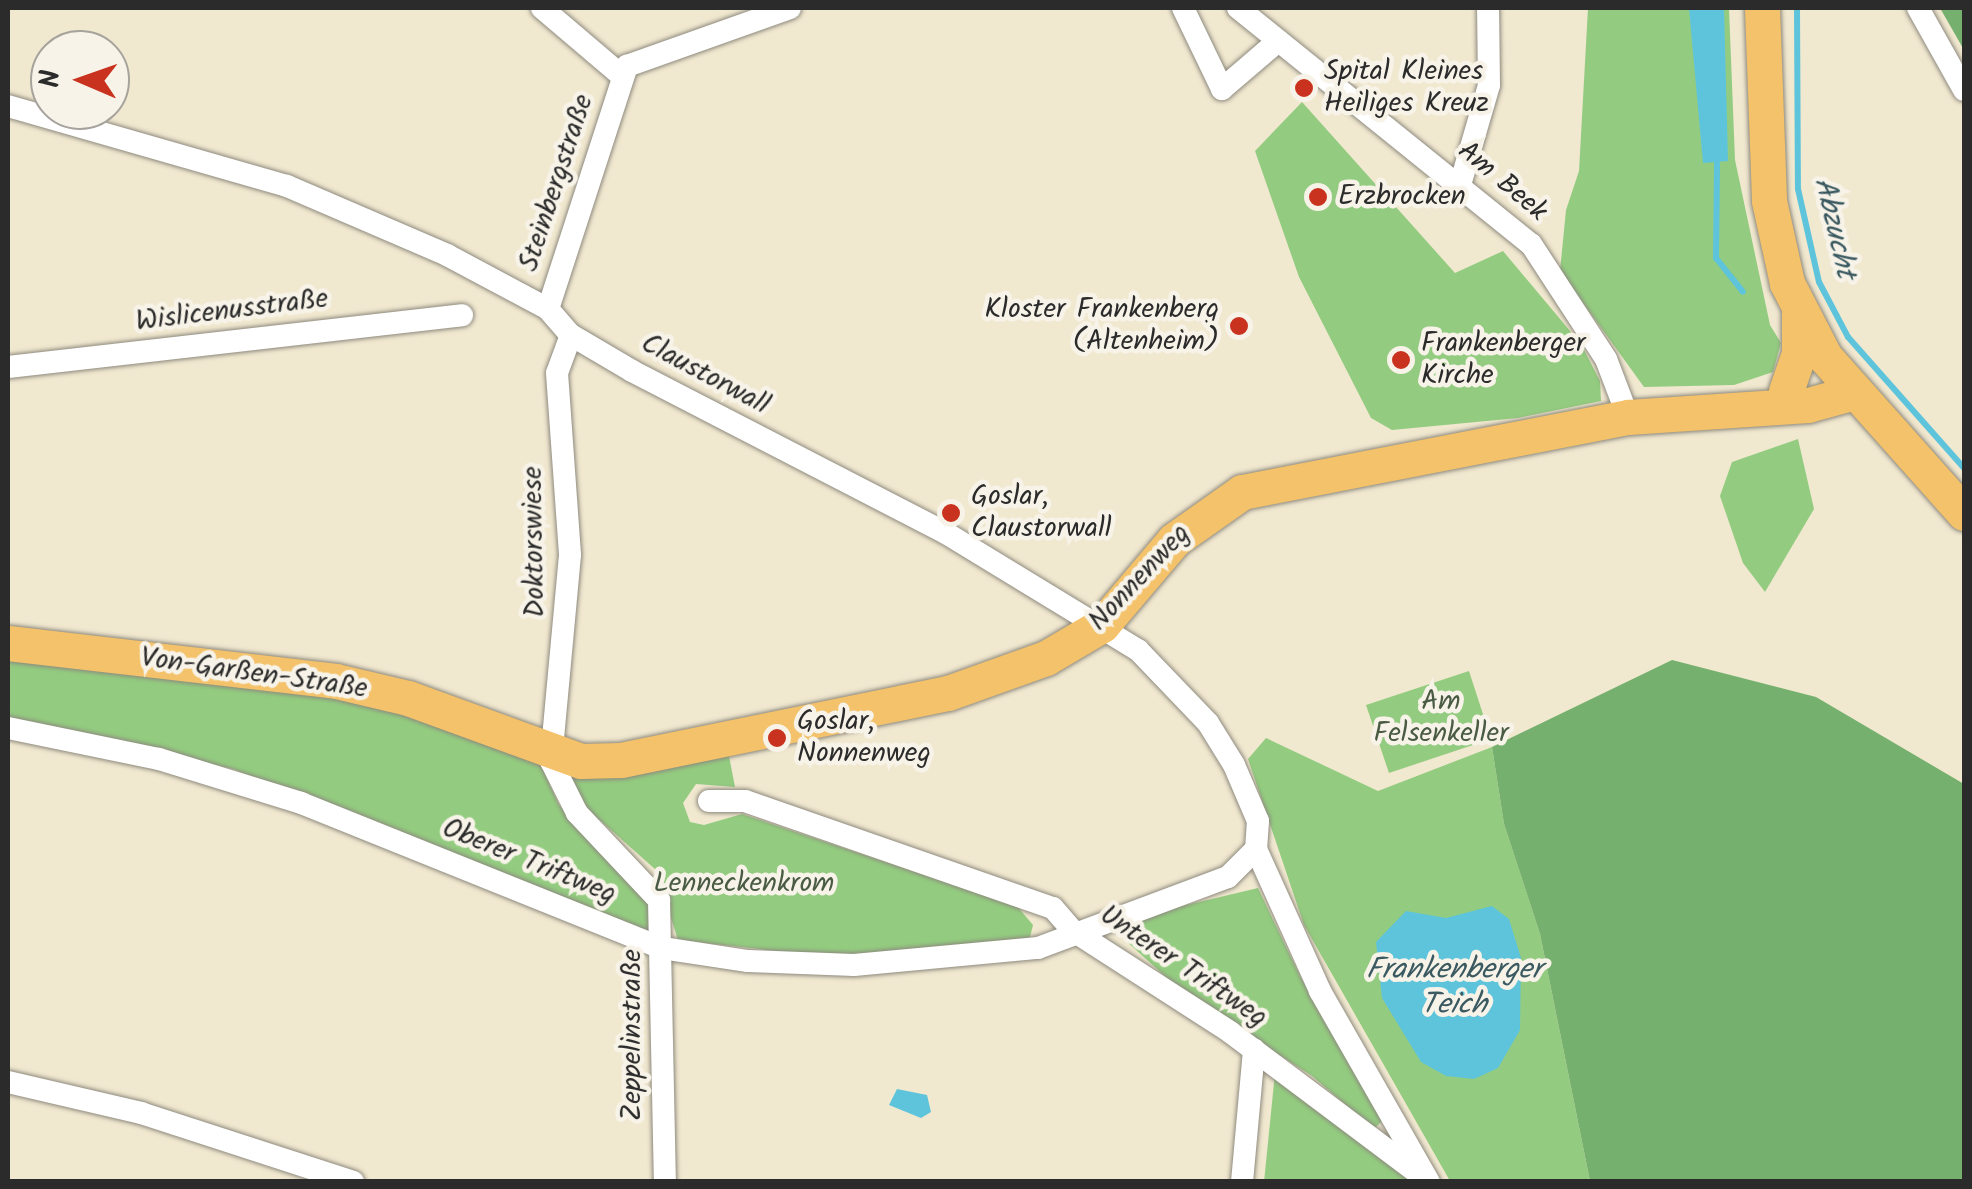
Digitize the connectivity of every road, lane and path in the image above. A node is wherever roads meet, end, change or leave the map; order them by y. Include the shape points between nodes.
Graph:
1 (542, 8) edge
2 (1184, 8) edge
3 (1238, 8) edge
4 (1488, 8) edge
5 (1762, 8) edge
6 (1918, 8) edge
7 (776, 10) edge
8 (1278, 41) junction
9 (622, 76) junction
10 (1964, 90) edge
11 (8, 106) edge
12 (1460, 185) junction
13 (548, 309) junction
14 (1799, 312) junction
15 (462, 315) dead end
16 (571, 335) junction
17 (8, 367) edge
18 (1848, 385) junction
19 (1771, 399) junction
20 (1628, 416) junction
21 (1964, 513) edge
22 (1102, 625) junction
23 (8, 644) edge
24 (8, 728) edge
25 (552, 750) junction
26 (710, 801) dead end
27 (1256, 849) junction
28 (1072, 930) junction
29 (662, 948) junction
30 (1254, 1050) junction
31 (8, 1082) edge
32 (353, 1182) edge
33 (665, 1182) edge
34 (1242, 1182) edge
35 (1429, 1182) edge

1 - 9 street
2 - 8 street via 1222,88
3 - 8 street, Am Beek
4 - 12 street via 1489,85
5 - 14 main road via 1768,201
6 - 10 street
7 - 9 street via 634,62
8 - 12 street, Am Beek
9 - 13 street, Steinbergstraße
11 - 13 street, Claustorwall via 288,186 447,255
12 - 20 street, Am Beek via 1532,244 1606,359
13 - 16 street, Claustorwall
14 - 18 main road
14 - 19 main road via 1799,354
15 - 17 street, Wislicenusstraße
16 - 22 street, Claustorwall via 946,533
16 - 25 street, Doktorswiese via 557,373 570,555
18 - 19 main road, Nonnenweg via 1808,405
18 - 21 main road
19 - 20 main road, Nonnenweg
20 - 22 main road, Nonnenweg via 1242,492 1174,540
22 - 25 main road, Nonnenweg via 1046,658 948,693 621,760 581,761
22 - 27 street, Claustorwall via 1138,650 1208,723 1251,799
23 - 25 main road, Von-Garßen-Straße via 336,681 408,698
24 - 29 street, Oberer Triftweg via 160,760 301,803
25 - 29 street, Zeppelinstraße via 569,802 659,900
26 - 28 street, Unterer Triftweg via 745,801 1053,908
27 - 28 street, Oberer Triftweg via 1228,876
27 - 35 street, Claustorwall via 1320,991
28 - 29 street, Oberer Triftweg via 1038,948 854,965 748,962
28 - 30 street, Unterer Triftweg
29 - 33 street, Zeppelinstraße
30 - 34 street
30 - 35 street, Unterer Triftweg
31 - 32 street via 140,1113

